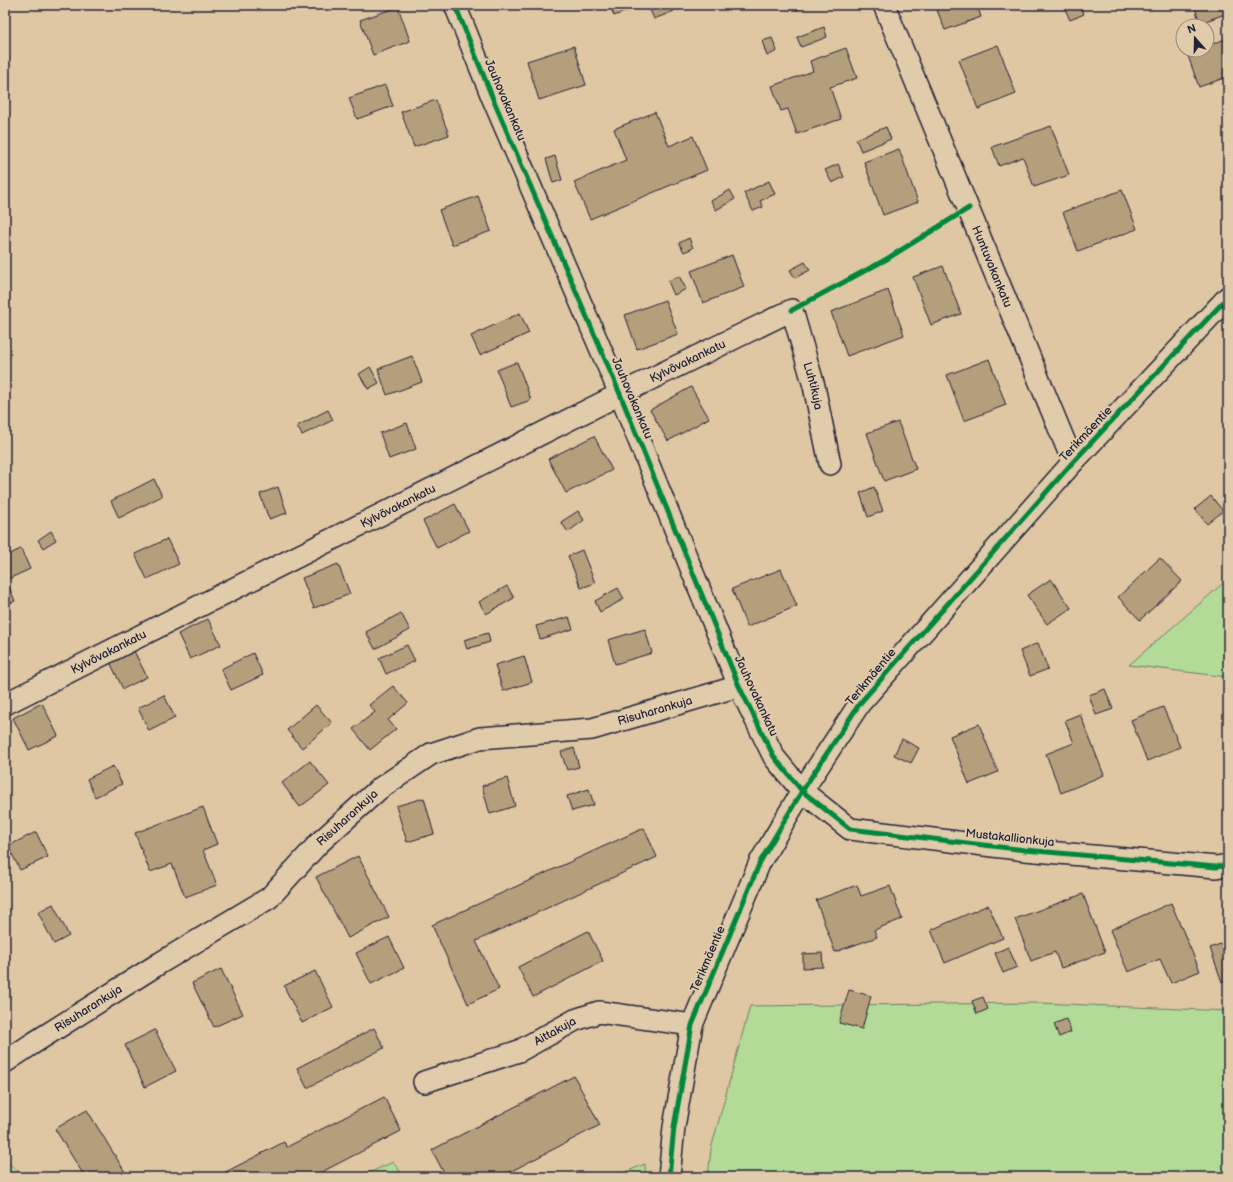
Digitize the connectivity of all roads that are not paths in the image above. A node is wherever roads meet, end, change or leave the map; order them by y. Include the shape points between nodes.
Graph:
1 (455, 5) edge
2 (884, 5) edge
3 (1228, 297) edge
4 (792, 310) joint
5 (620, 394) junction
6 (1073, 462) junction
7 (830, 464) dead end
8 (739, 686) junction
9 (5, 704) edge
10 (802, 791) junction
11 (1228, 865) edge
12 (692, 1025) junction
13 (5, 1062) edge
14 (424, 1082) dead end
15 (669, 1177) edge

1 - 5 street, Jauhovakankatu via 493,100
2 - 6 street, Huntuvakankatu
3 - 6 street, Terikmäentie
4 - 5 street, Kylvövakankatu
4 - 7 street, Luhtikuja via 814,386
5 - 8 street, Jauhovakankatu
5 - 9 street, Kylvövakankatu
6 - 10 street, Terikmäentie via 860,703
8 - 10 street, Jauhovakankatu via 774,757
8 - 13 street, Risuharankuja via 592,729 480,738 431,754 379,789 319,843 269,898 160,963
10 - 11 street, Mustakallionkuja via 850,828 1024,850 1216,867
10 - 12 street, Terikmäentie via 760,862
12 - 14 street, Aittakuja via 599,1012 575,1020 519,1051
12 - 15 street, Terikmäentie via 674,1127

